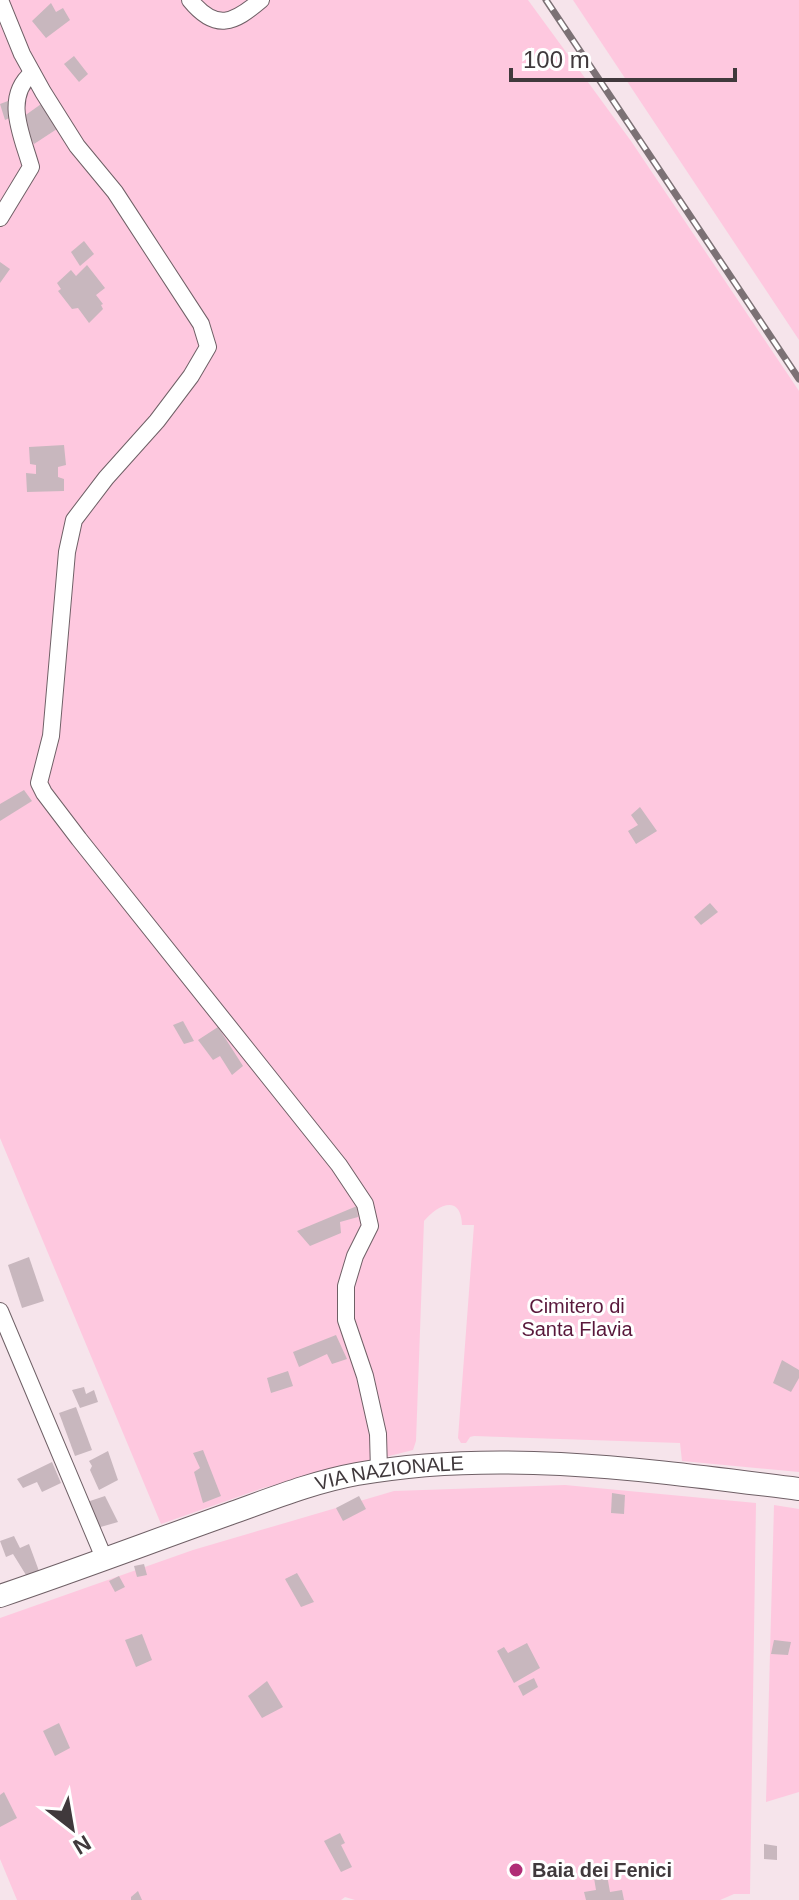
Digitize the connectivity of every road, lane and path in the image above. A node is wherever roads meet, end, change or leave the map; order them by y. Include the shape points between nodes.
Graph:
1 (0, 0) edge
2 (190, 0) edge
3 (261, 0) edge
4 (32, 73) junction
5 (0, 218) edge
6 (0, 1311) edge
7 (379, 1471) junction
8 (799, 1489) edge
9 (104, 1558) junction
10 (0, 1596) edge

1 - 4 street
2 - 3 street via 212,20 226,22
4 - 5 street via 22,81 14,101 31,167
4 - 7 street via 201,324 208,347 157,421 74,520 51,736 39,783 365,1204 370,1226 346,1286 346,1320 378,1434
6 - 9 street
7 - 8 main road, VIA NAZIONALE via 504,1463
7 - 9 main road, VIA NAZIONALE via 313,1484
9 - 10 main road, VIA NAZIONALE

